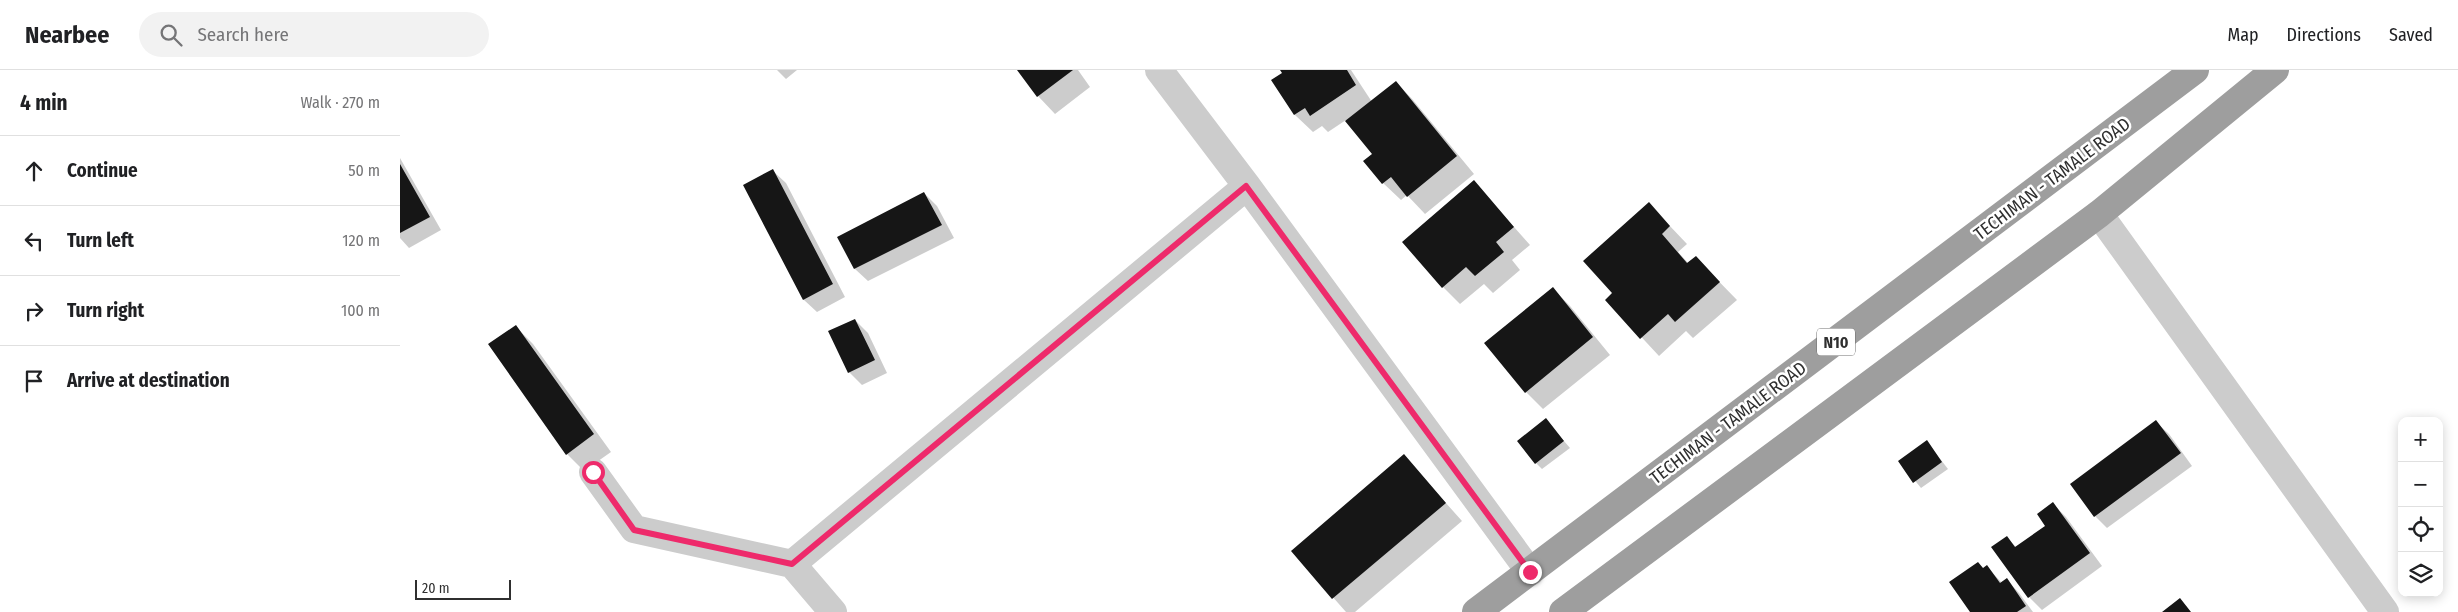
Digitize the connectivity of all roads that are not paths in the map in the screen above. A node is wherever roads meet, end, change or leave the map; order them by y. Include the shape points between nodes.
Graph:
1 (1159, 70) edge
2 (2195, 70) edge
3 (2275, 70) edge
4 (1246, 186) junction
5 (2099, 214) junction
6 (593, 472) dead end
7 (792, 564) junction
8 (1530, 572) junction
9 (833, 612) edge
10 (1476, 612) edge
11 (1563, 612) edge
12 (2385, 612) edge

1 - 4 street
2 - 8 highway, TECHIMAN - TAMALE ROAD / N10
3 - 5 highway
4 - 7 street
4 - 8 street
5 - 11 highway
5 - 12 street
6 - 7 street via 634,530
7 - 9 street
8 - 10 highway, TECHIMAN - TAMALE ROAD / N10

